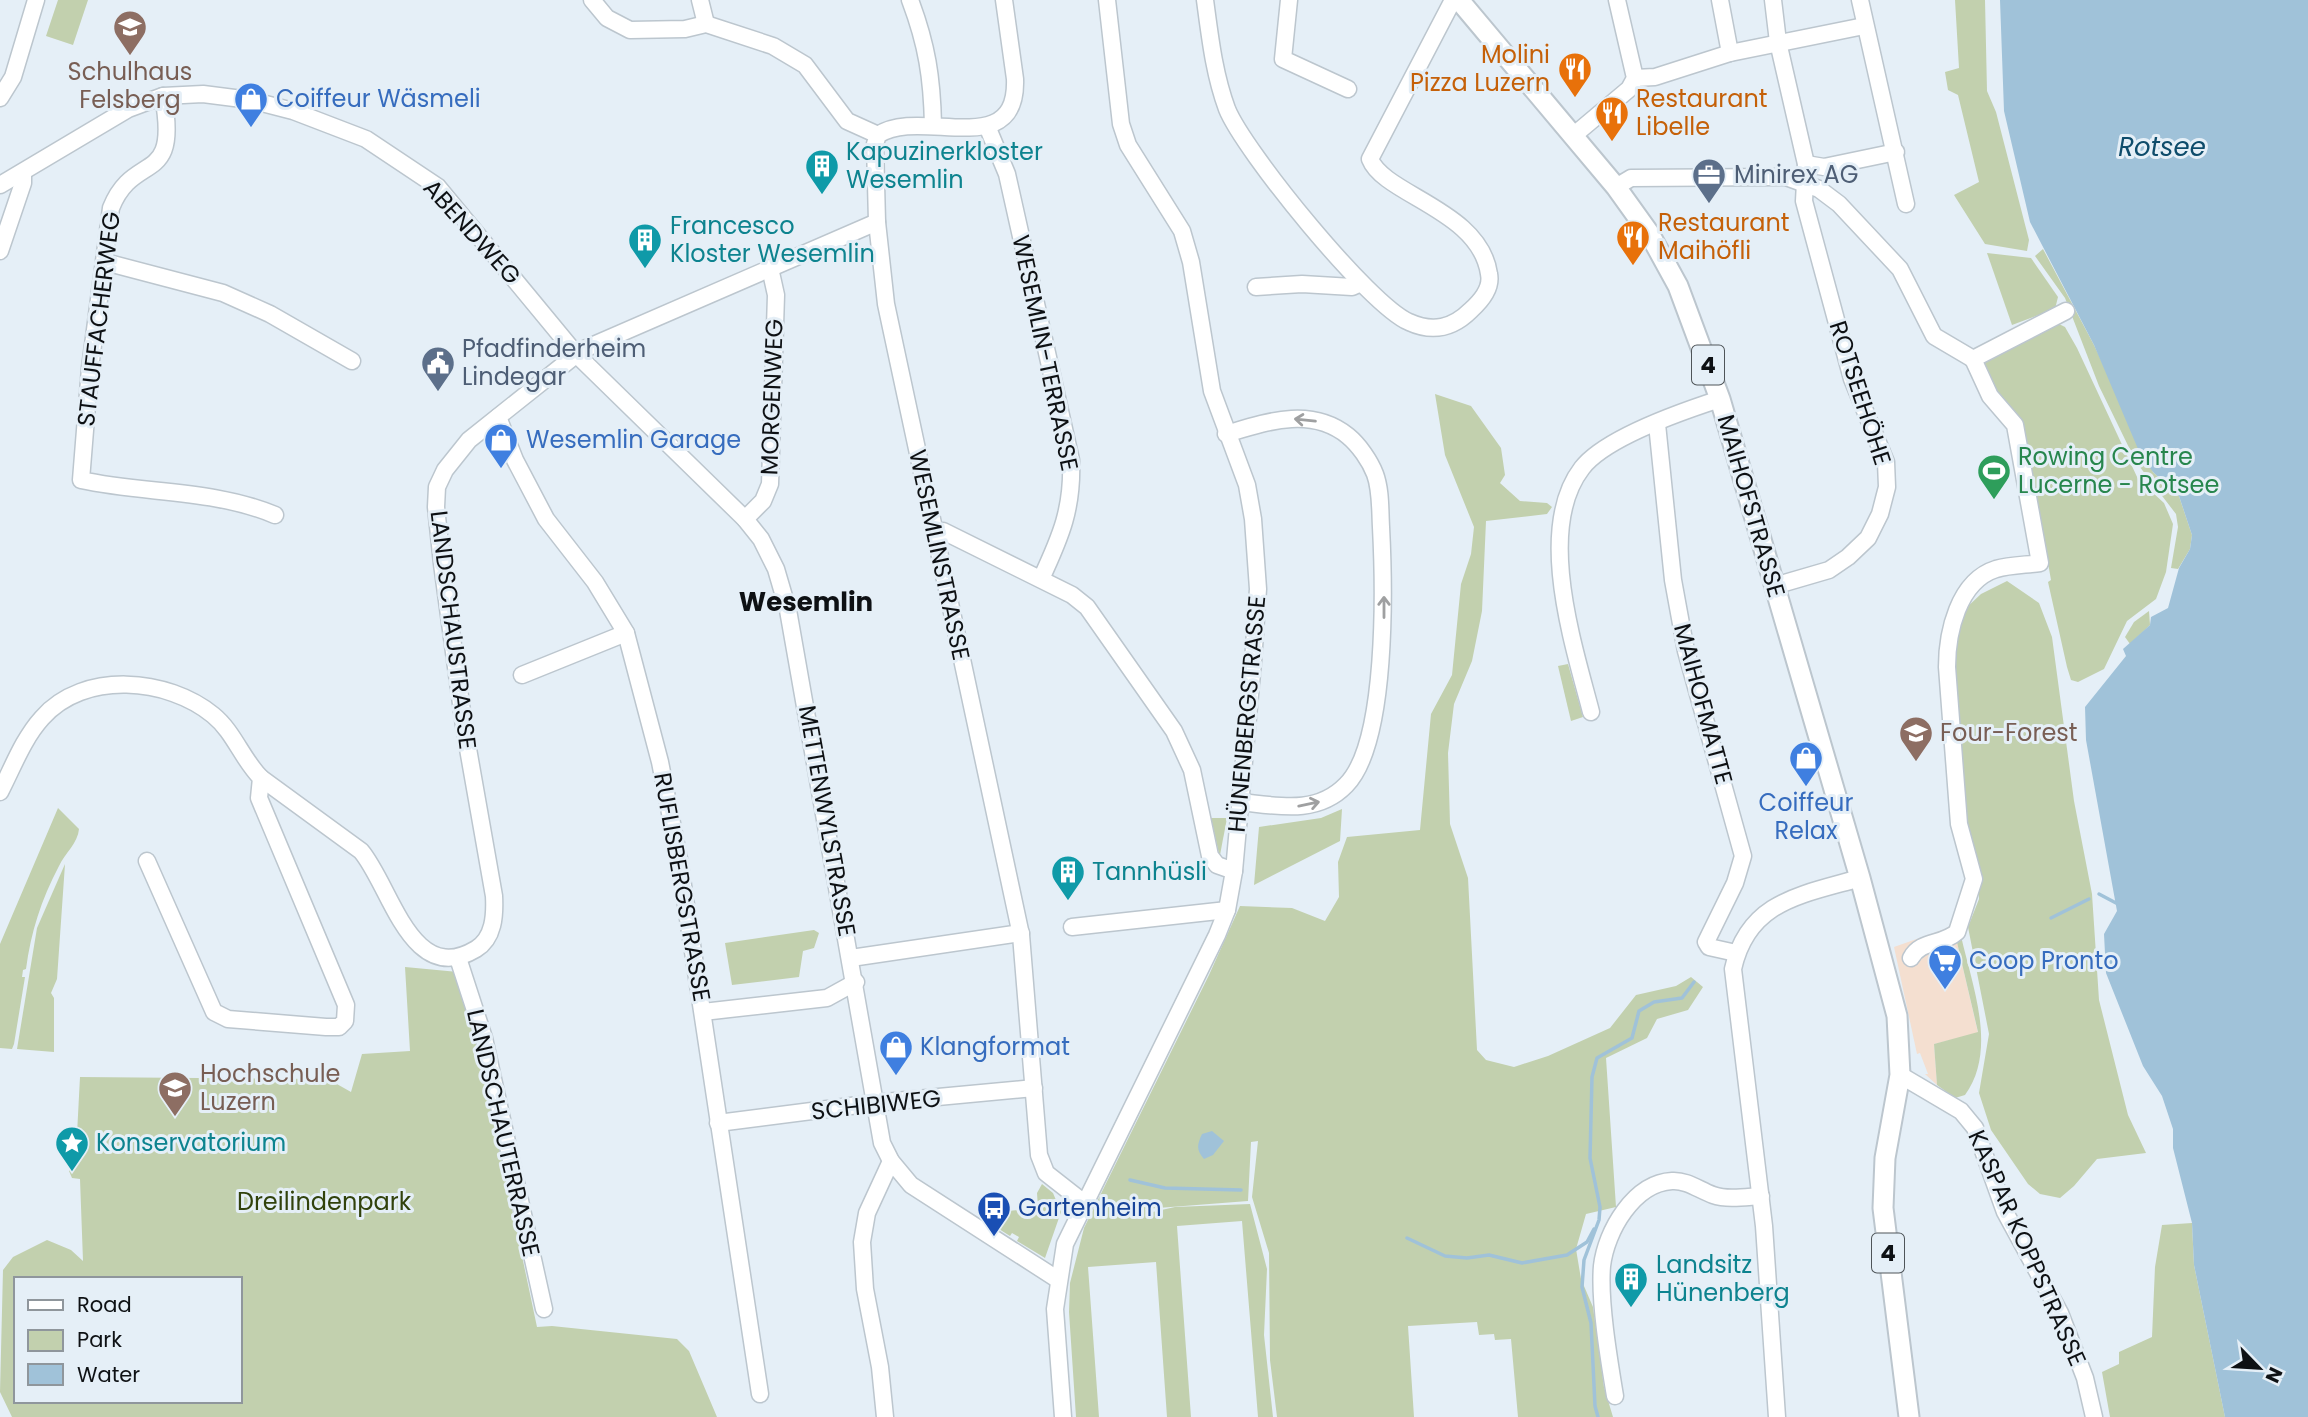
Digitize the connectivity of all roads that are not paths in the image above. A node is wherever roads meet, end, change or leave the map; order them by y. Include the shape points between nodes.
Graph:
1 (36, 0) edge
2 (592, 0) edge
3 (700, 0) edge
4 (910, 0) edge
5 (1004, 0) edge
6 (1107, 0) edge
7 (1205, 0) edge
8 (1289, 0) edge
9 (1453, 0) edge
10 (1459, 0) edge
11 (1617, 0) edge
12 (1720, 0) edge
13 (1773, 0) edge
14 (1860, 0) edge
15 (706, 24) junction
16 (1864, 26) junction
17 (1779, 42) junction
18 (1730, 53) junction
19 (1635, 78) junction
20 (1348, 89) dead end
21 (163, 96) junction
22 (0, 98) edge
23 (933, 125) junction
24 (988, 126) junction
25 (878, 135) junction
26 (1573, 136) junction
27 (1896, 152) junction
28 (1807, 164) junction
29 (23, 173) junction
30 (1804, 182) junction
31 (0, 185) edge
32 (1616, 187) junction
33 (1906, 204) dead end
34 (877, 222) junction
35 (0, 251) edge
36 (104, 262) junction
37 (770, 268) junction
38 (1361, 283) junction
39 (1256, 287) dead end
40 (2066, 311) dead end
41 (576, 354) junction
42 (1973, 359) junction
43 (352, 361) dead end
44 (1720, 399) junction
45 (498, 417) junction
46 (1657, 424) junction
47 (1227, 434) junction
48 (275, 515) dead end
49 (745, 519) junction
50 (934, 534) junction
51 (1041, 579) junction
52 (1774, 586) junction
53 (626, 633) junction
54 (522, 675) dead end
55 (1591, 712) dead end
56 (261, 778) junction
57 (0, 792) edge
58 (1241, 802) junction
59 (147, 861) dead end
60 (1234, 871) junction
61 (1860, 878) junction
62 (1227, 910) junction
63 (1072, 927) dead end
64 (1021, 933) junction
65 (1736, 953) junction
66 (458, 958) junction
67 (851, 958) junction
68 (1911, 958) dead end
69 (856, 982) junction
70 (703, 1012) junction
71 (1900, 1075) junction
72 (1034, 1088) junction
73 (874, 1103) junction
74 (718, 1123) junction
75 (891, 1161) junction
76 (1761, 1196) junction
77 (1083, 1202) junction
78 (1057, 1279) junction
79 (544, 1309) dead end
80 (760, 1394) dead end
81 (1615, 1395) dead end
82 (885, 1417) edge
83 (1063, 1417) edge
84 (1777, 1417) edge
85 (1909, 1417) edge
86 (2094, 1417) edge

1 - 22 street via 13,77
2 - 15 street via 607,18 630,30
3 - 15 street
4 - 23 street via 932,74
5 - 24 street via 1016,92 1004,116
6 - 47 street, HÜNENBERGSTRASSE via 1121,124 1128,145 1182,231 1204,356
7 - 38 street via 1218,79 1228,111 1247,146
8 - 20 street via 1283,58
9 - 38 street via 1370,159 1377,172 1448,215 1478,248 1490,274 1489,283 1481,300 1462,318 1438,329 1407,322
10 - 26 main road, MAIHOFSTRASSE / 4
11 - 19 street
12 - 18 street
13 - 17 street
14 - 16 street
15 - 25 street via 793,56 847,121
16 - 17 street
16 - 27 street
17 - 18 street
17 - 28 street
18 - 19 street via 1684,70
19 - 26 street via 1629,89
21 - 29 street, ABENDWEG via 128,109
21 - 36 street, STAUFFACHERWEG via 168,144 163,155 116,196
21 - 41 street, ABENDWEG via 219,95 293,111 366,139 398,158 438,187 463,214
23 - 24 street
23 - 25 street via 896,128
24 - 51 street, WESEMLIN-TERRASSE via 1007,174 1071,460 1068,517
25 - 34 street, WESEMLINSTRASSE
26 - 32 main road, MAIHOFSTRASSE / 4
27 - 28 street via 1824,167
27 - 33 street
28 - 30 street, ROTSEEHÖHE
29 - 31 street, ABENDWEG
29 - 35 street
30 - 32 street via 1786,177 1631,178
30 - 42 street via 1839,204 1881,247 1912,288 1934,336
30 - 52 street, ROTSEEHÖHE via 1804,201 1852,379 1886,462 1887,487 1868,538 1848,557 1829,570
32 - 44 main road, MAIHOFSTRASSE / 4 via 1672,274
34 - 37 street, LANDSCHAUSTRASSE
34 - 50 street, WESEMLINSTRASSE via 887,312
36 - 43 street via 223,293
36 - 48 street, STAUFFACHERWEG via 81,480 220,498
37 - 41 street, LANDSCHAUSTRASSE
37 - 49 street, MORGENWEG via 776,295 770,484 763,501
38 - 39 street via 1352,287
40 - 42 street
41 - 45 street, LANDSCHAUSTRASSE
41 - 49 street, METTENWYLSTRASSE
42 - 68 street via 1990,396 2015,425 2040,563 1987,574 1967,593 1952,620 1947,667 1959,824 1974,879 1957,932 1922,946
44 - 46 street
44 - 52 main road, MAIHOFSTRASSE / 4
45 - 53 street, RUFLISBERGSTRASSE via 546,519 595,582
45 - 66 street, LANDSCHAUSTRASSE via 469,440 437,487 442,564 495,917 481,946
46 - 55 street via 1619,438 1582,468 1565,511 1560,568 1564,606
46 - 65 street, MAIHOFMATTE via 1673,580 1686,651 1743,856 1706,942 1709,947
47 - 58 street, HÜNENBERGSTRASSE via 1247,485 1256,548 1256,633
58 -> 47 street via 1312,805 1330,798 1359,769 1380,667 1384,585 1375,475 1348,436 1327,423 1303,418 1273,420
49 - 67 street, METTENWYLSTRASSE via 761,538 776,569 788,610
50 - 51 street via 943,531
50 - 64 street, WESEMLINSTRASSE
51 - 60 street via 1087,607 1174,731 1192,771 1210,856 1217,865
52 - 61 main road, MAIHOFSTRASSE / 4
53 - 54 street
53 - 70 street, RUFLISBERGSTRASSE via 665,783
56 - 57 street via 213,715 167,690 132,685 69,697 44,716 27,738
56 - 59 street via 260,798 346,1005 345,1021 339,1027 228,1019 214,1012
56 - 66 street via 361,851 421,948 437,956
58 - 60 street, HÜNENBERGSTRASSE
60 - 62 street, HÜNENBERGSTRASSE
61 - 65 street via 1778,904 1758,918
61 - 71 main road, MAIHOFSTRASSE / 4 via 1897,1016
62 - 63 street
62 - 77 street, HÜNENBERGSTRASSE
64 - 67 street
64 - 72 street, WESEMLINSTRASSE
65 - 76 street via 1733,990
66 - 79 street, LANDSCHAUTERRASSE via 484,1038
67 - 69 street, METTENWYLSTRASSE
69 - 70 street via 827,998
69 - 73 street, METTENWYLSTRASSE
70 - 74 street, RUFLISBERGSTRASSE
71 - 85 main road, 4 via 1885,1158 1883,1208
71 - 86 street, KASPAR KOPPSTRASSE via 1961,1111 1975,1128 2006,1212 2060,1312
72 - 73 street, SCHIBIWEG
72 - 77 street, WESEMLINSTRASSE via 1042,1164 1056,1184
73 - 74 street, SCHIBIWEG
73 - 75 street, METTENWYLSTRASSE via 882,1143
74 - 80 street, RUFLISBERGSTRASSE
75 - 78 street, METTENWYLSTRASSE via 918,1190
75 - 82 street via 867,1213 862,1242
76 - 81 street via 1725,1198 1674,1181 1657,1183 1629,1204 1602,1267
76 - 84 street
77 - 78 street, HÜNENBERGSTRASSE via 1065,1244
78 - 83 street, HÜNENBERGSTRASSE

